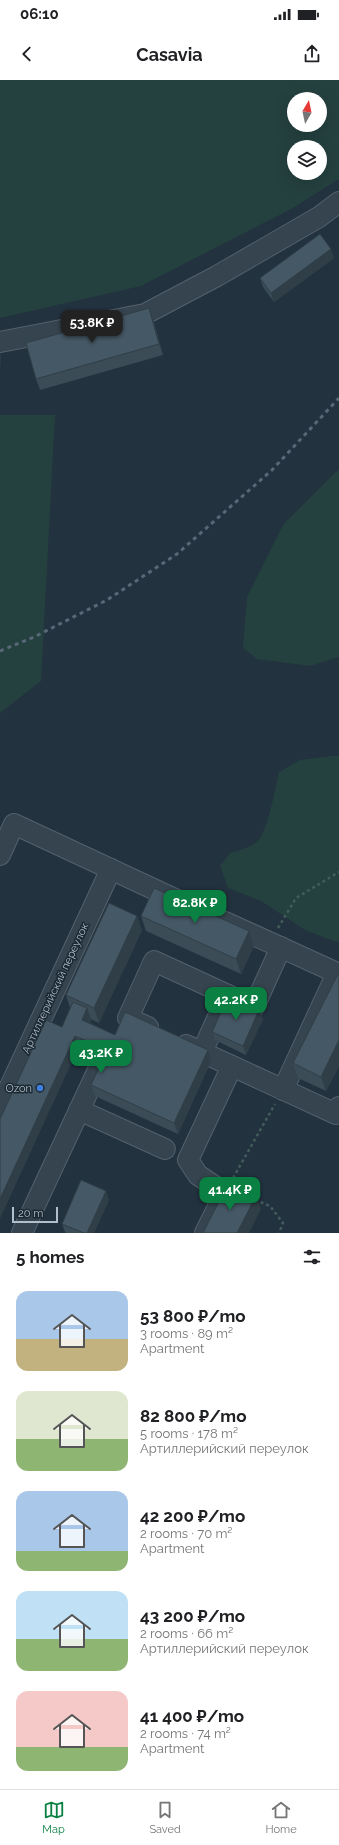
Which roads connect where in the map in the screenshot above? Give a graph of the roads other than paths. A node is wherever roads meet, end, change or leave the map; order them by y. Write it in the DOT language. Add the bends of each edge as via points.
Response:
graph roads {
  1 [pos="339,202"];
  2 [pos="0,342"];
  3 [pos="0,855"];
  4 [pos="111,869"];
  5 [pos="275,945"];
  6 [pos="228,995"];
  7 [pos="202,1052"];
  8 [pos="232,1066"];
  9 [pos="98,1070"];
  10 [pos="283,1090"];
  11 [pos="339,1107"];
  12 [pos="0,1108"];
  13 [pos="79,1110"];
  14 [pos="165,1149"];
  15 [pos="22,1233"];
  16 [pos="205,1233"];
  1 -- 2 [label="street" via="319,217 224,272 145,314"];
  3 -- 4 [label="street" via="14,824"];
  4 -- 5 [label="street"];
  4 -- 12 [label="street, Артиллерийский переулок"];
  5 -- 6 [label="street" via="254,1007"];
  5 -- 10 [label="street" via="337,973"];
  6 -- 7 [label="street"];
  6 -- 7 [label="street" via="154,961 128,1018"];
  7 -- 8 [label="street"];
  8 -- 10 [label="street"];
  8 -- 16 [label="street" via="188,1160 198,1175 225,1193"];
  9 -- 13 [label="street"];
  10 -- 11 [label="street" via="336,1114"];
  13 -- 14 [label="street"];
  13 -- 15 [label="street"];
}
